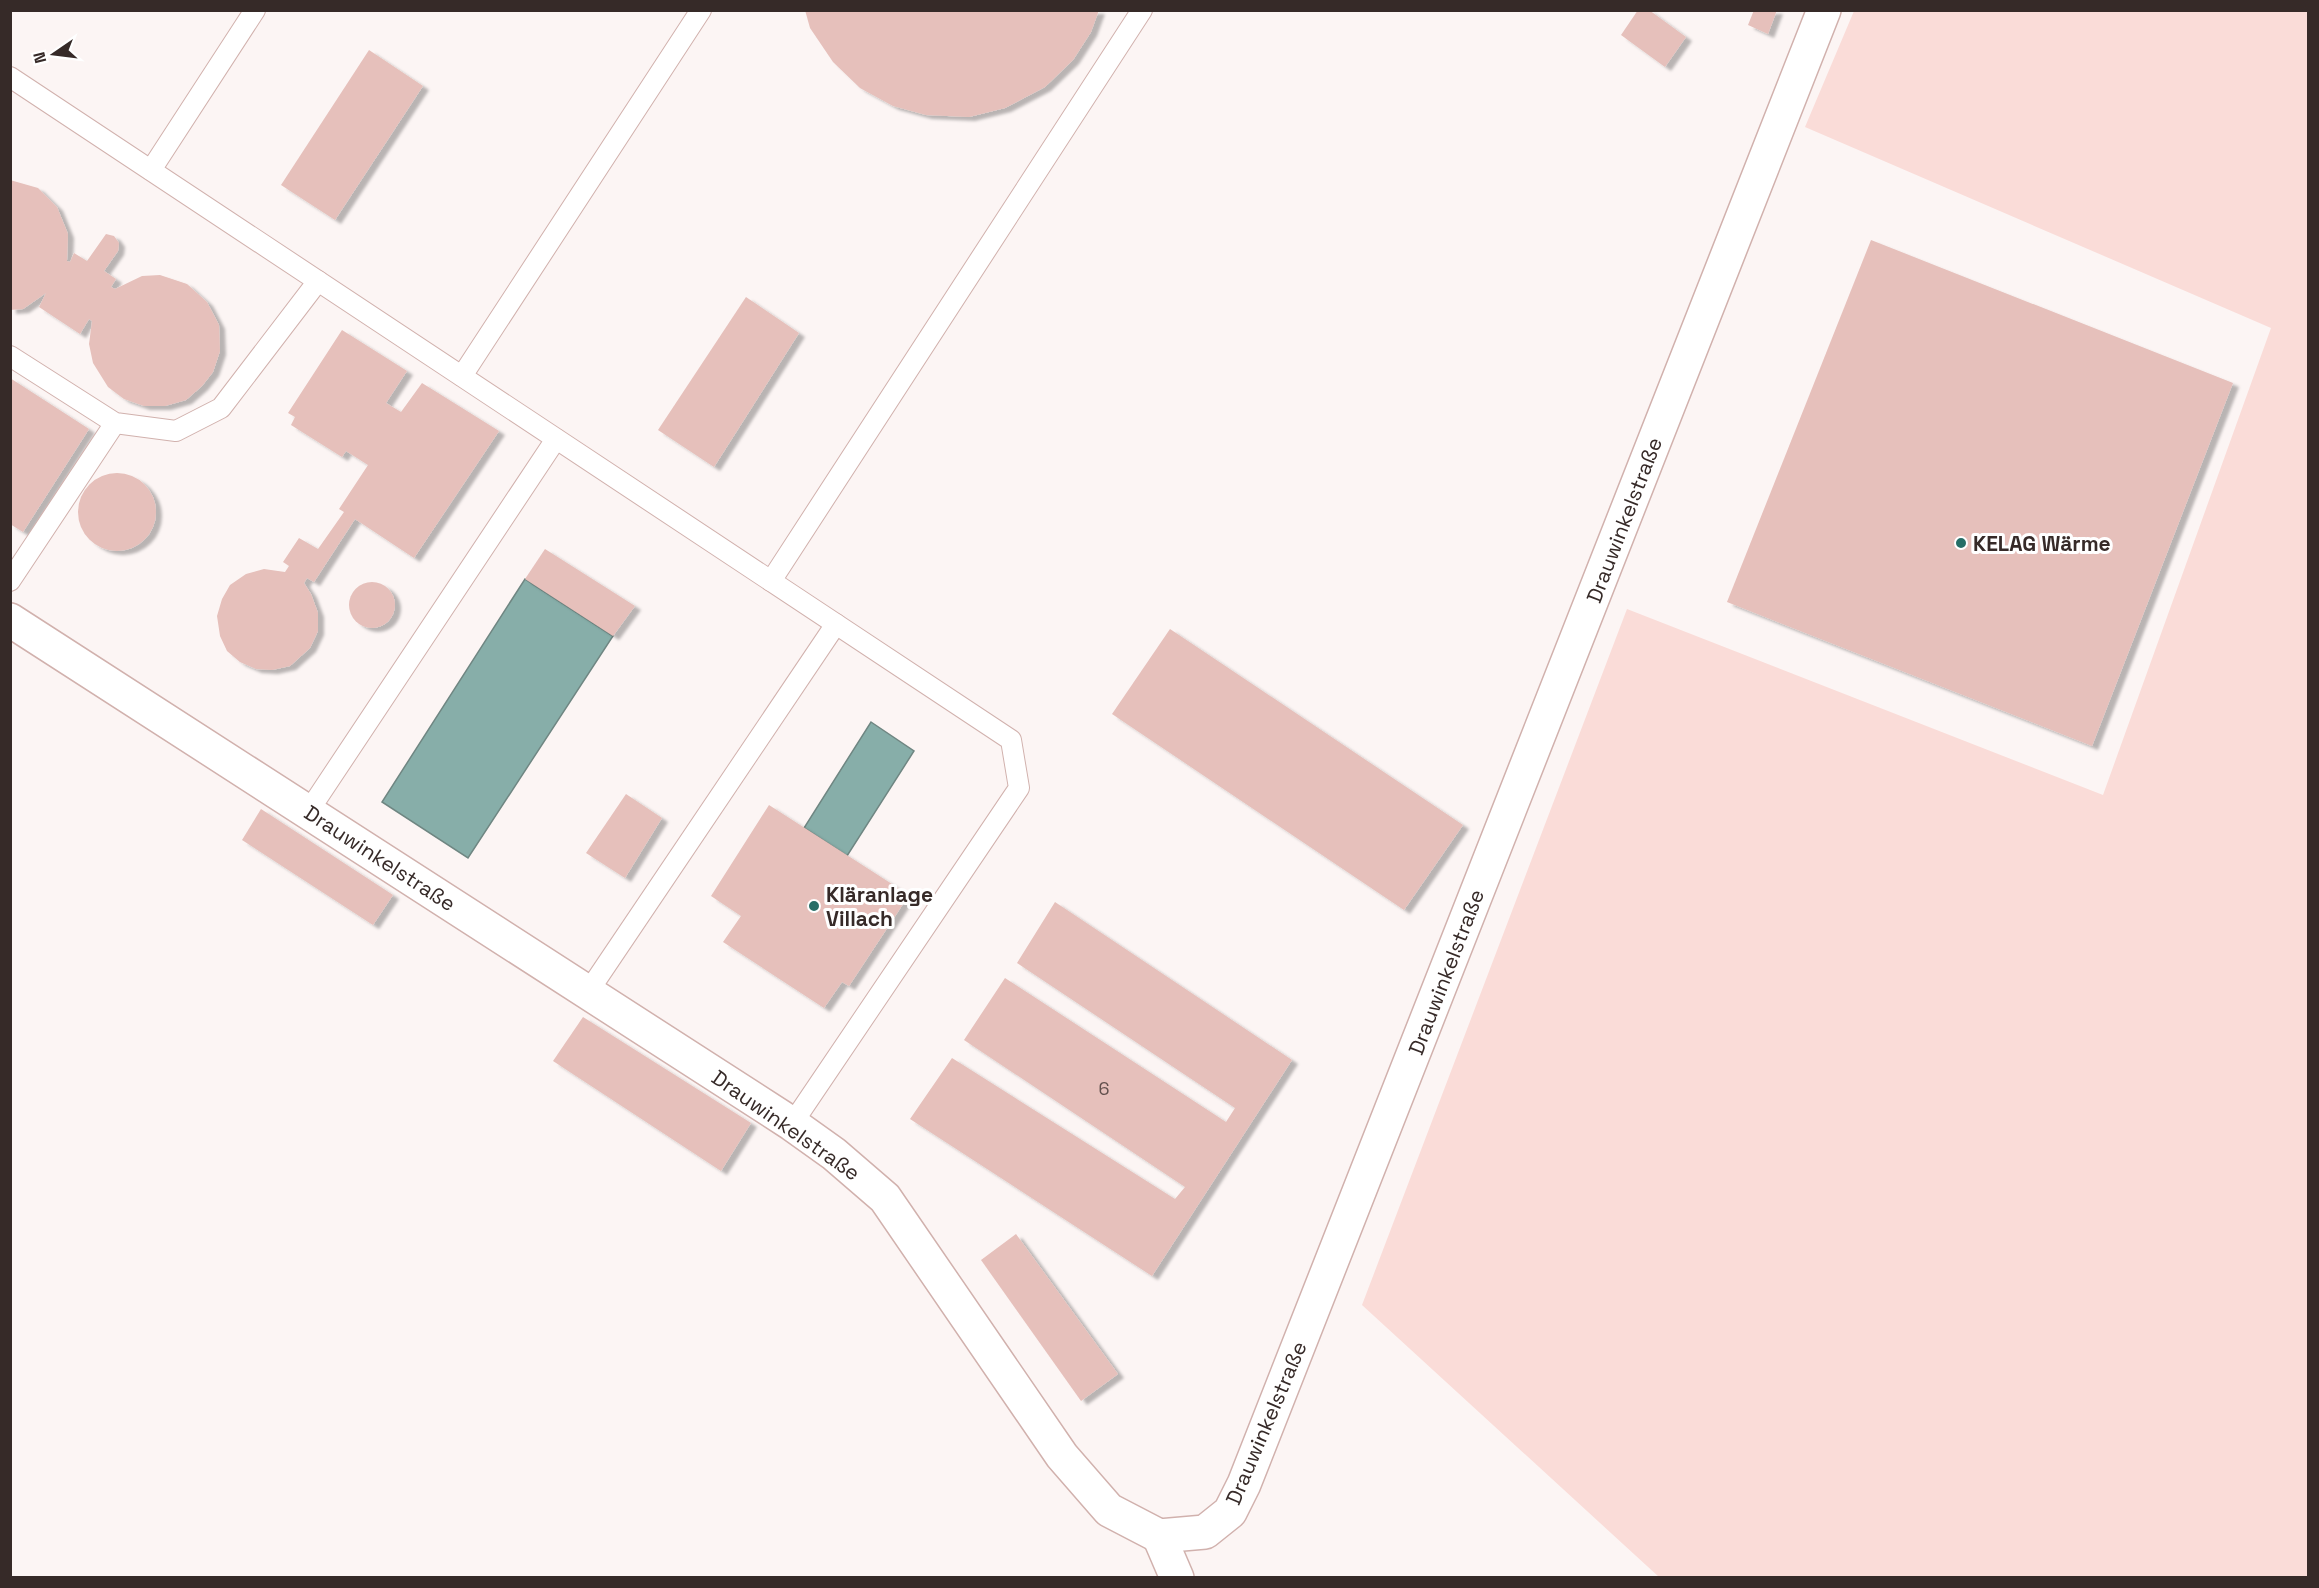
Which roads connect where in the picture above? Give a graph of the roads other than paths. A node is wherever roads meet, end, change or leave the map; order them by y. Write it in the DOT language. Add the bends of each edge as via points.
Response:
graph roads {
  1 [pos="255,10"];
  2 [pos="701,10"];
  3 [pos="1142,10"];
  4 [pos="1824,10"];
  5 [pos="10,77"];
  6 [pos="151,170"];
  7 [pos="318,281"];
  8 [pos="10,356"];
  9 [pos="462,376"];
  10 [pos="115,423"];
  11 [pos="556,439"];
  12 [pos="10,581"];
  13 [pos="771,581"];
  14 [pos="10,620"];
  15 [pos="836,624"];
  16 [pos="308,812"];
  17 [pos="588,992"];
  18 [pos="792,1124"];
  19 [pos="1159,1536"];
  20 [pos="1177,1578"];
  1 -- 6 [label="lane"];
  2 -- 9 [label="lane"];
  3 -- 13 [label="lane"];
  4 -- 19 [label="street, Drauwinkelstraße" via="1244,1484 1230,1512 1205,1532"];
  5 -- 6 [label="lane"];
  6 -- 7 [label="lane"];
  7 -- 9 [label="lane"];
  7 -- 10 [label="lane" via="221,408 176,430"];
  8 -- 10 [label="lane"];
  9 -- 11 [label="lane"];
  10 -- 12 [label="lane"];
  11 -- 13 [label="lane"];
  11 -- 16 [label="lane"];
  13 -- 15 [label="lane"];
  14 -- 16 [label="street, Drauwinkelstraße"];
  15 -- 17 [label="lane"];
  15 -- 18 [label="lane" via="1011,740 1019,788"];
  16 -- 17 [label="street, Drauwinkelstraße"];
  17 -- 18 [label="street, Drauwinkelstraße"];
  18 -- 19 [label="street, Drauwinkelstraße" via="885,1198 1062,1456 1109,1510"];
  19 -- 20 [label="street"];
}
